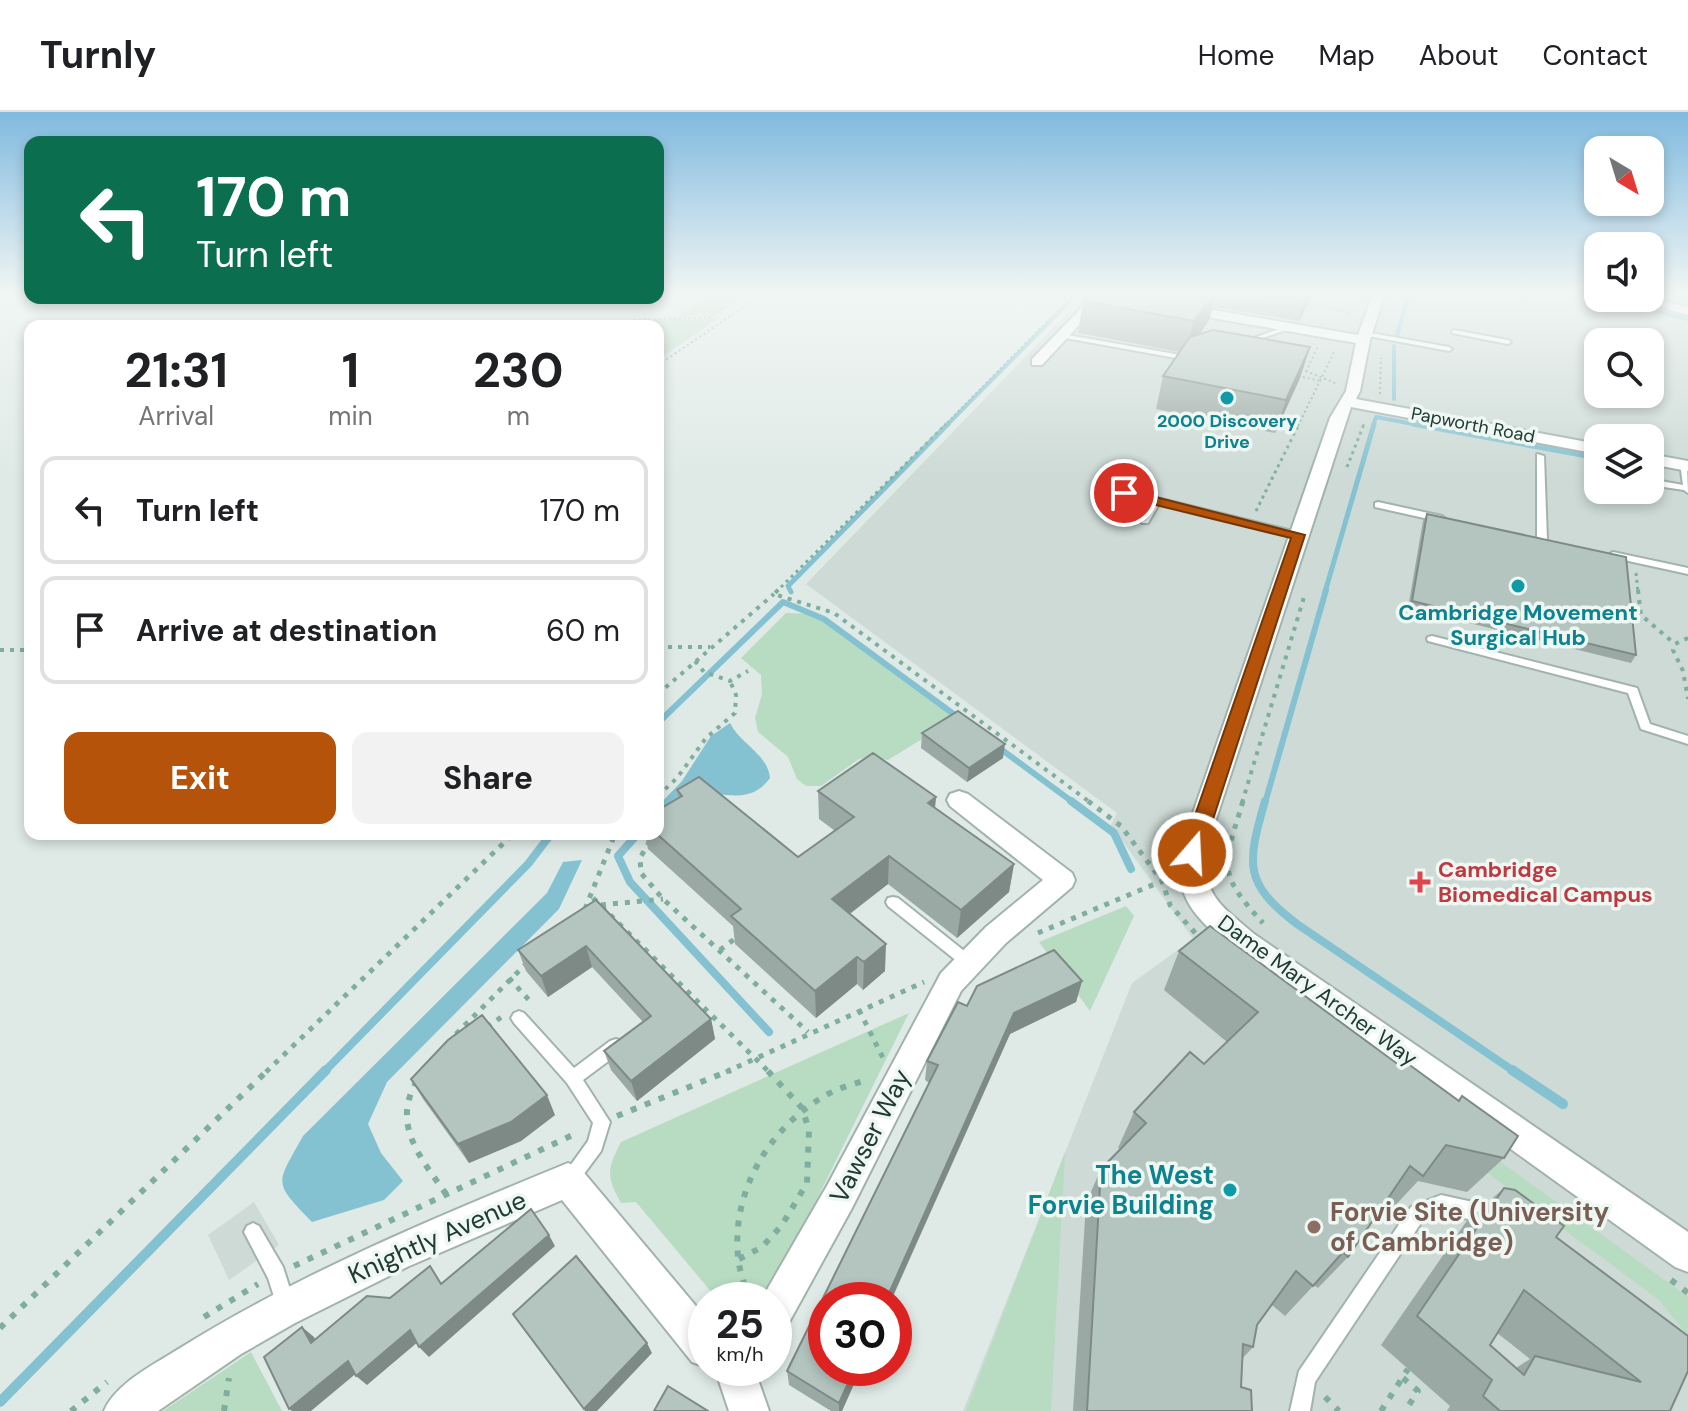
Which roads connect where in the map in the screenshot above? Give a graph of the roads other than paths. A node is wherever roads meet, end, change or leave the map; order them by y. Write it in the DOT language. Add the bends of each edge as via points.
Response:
graph roads {
  1 [pos="1044,355"];
  2 [pos="1160,355"];
  3 [pos="1360,355"];
  4 [pos="1448,355"];
  5 [pos="1200,358"];
  6 [pos="1037,362"];
  7 [pos="1447,362"];
  8 [pos="1347,402"];
  9 [pos="1584,446"];
  10 [pos="1540,456"];
  11 [pos="1664,462"];
  12 [pos="1686,466"];
  13 [pos="1664,485"];
  14 [pos="1688,489"];
  15 [pos="1124,493"];
  16 [pos="1157,501"];
  17 [pos="1378,505"];
  18 [pos="1145,521"];
  19 [pos="1453,521"];
  20 [pos="1298,535"];
  21 [pos="1527,537"];
  22 [pos="1542,540"];
  23 [pos="1557,543"];
  24 [pos="1600,552"];
  25 [pos="1688,571"];
  26 [pos="1432,639"];
  27 [pos="1688,740"];
  28 [pos="959,800"];
  29 [pos="893,902"];
  30 [pos="968,962"];
  31 [pos="519,1018"];
  32 [pos="635,1032"];
  33 [pos="573,1078"];
  34 [pos="568,1180"];
  35 [pos="1512,1220"];
  36 [pos="253,1232"];
  37 [pos="1688,1254"];
  38 [pos="791,1282"];
  39 [pos="286,1306"];
  40 [pos="688,1326"];
  41 [pos="124,1411"];
  42 [pos="1300,1411"];
  1 -- 6 [label="street"];
  2 -- 5 [label="lane"];
  3 -- 8 [label="street, Dame Mary Archer Way"];
  4 -- 7 [label="lane"];
  8 -- 9 [label="street, Papworth Road"];
  8 -- 20 [label="street, Dame Mary Archer Way"];
  10 -- 22 [label="lane"];
  11 -- 12 [label="street"];
  12 -- 14 [label="lane"];
  13 -- 14 [label="lane"];
  15 -- 16 [label="lane"];
  16 -- 18 [label="lane"];
  16 -- 20 [label="lane"];
  17 -- 19 [label="lane"];
  20 -- 37 [label="street, Dame Mary Archer Way" via="1192,853 1189,877 1197,899 1244,942"];
  21 -- 22 [label="lane"];
  22 -- 23 [label="lane"];
  24 -- 25 [label="lane"];
  26 -- 27 [label="lane" via="1633,691 1645,726"];
  28 -- 30 [label="street" via="1062,880"];
  29 -- 30 [label="lane"];
  30 -- 38 [label="street, Vawser Way" via="951,982"];
  31 -- 33 [label="lane"];
  32 -- 33 [label="lane"];
  33 -- 34 [label="lane" via="602,1122 595,1145"];
  34 -- 39 [label="street, Knightly Avenue" via="456,1208"];
  34 -- 40 [label="street"];
  35 -- 42 [label="lane" via="1441,1204 1417,1213 1306,1378"];
  36 -- 39 [label="lane"];
  39 -- 41 [label="street, Knightly Avenue"];
}
